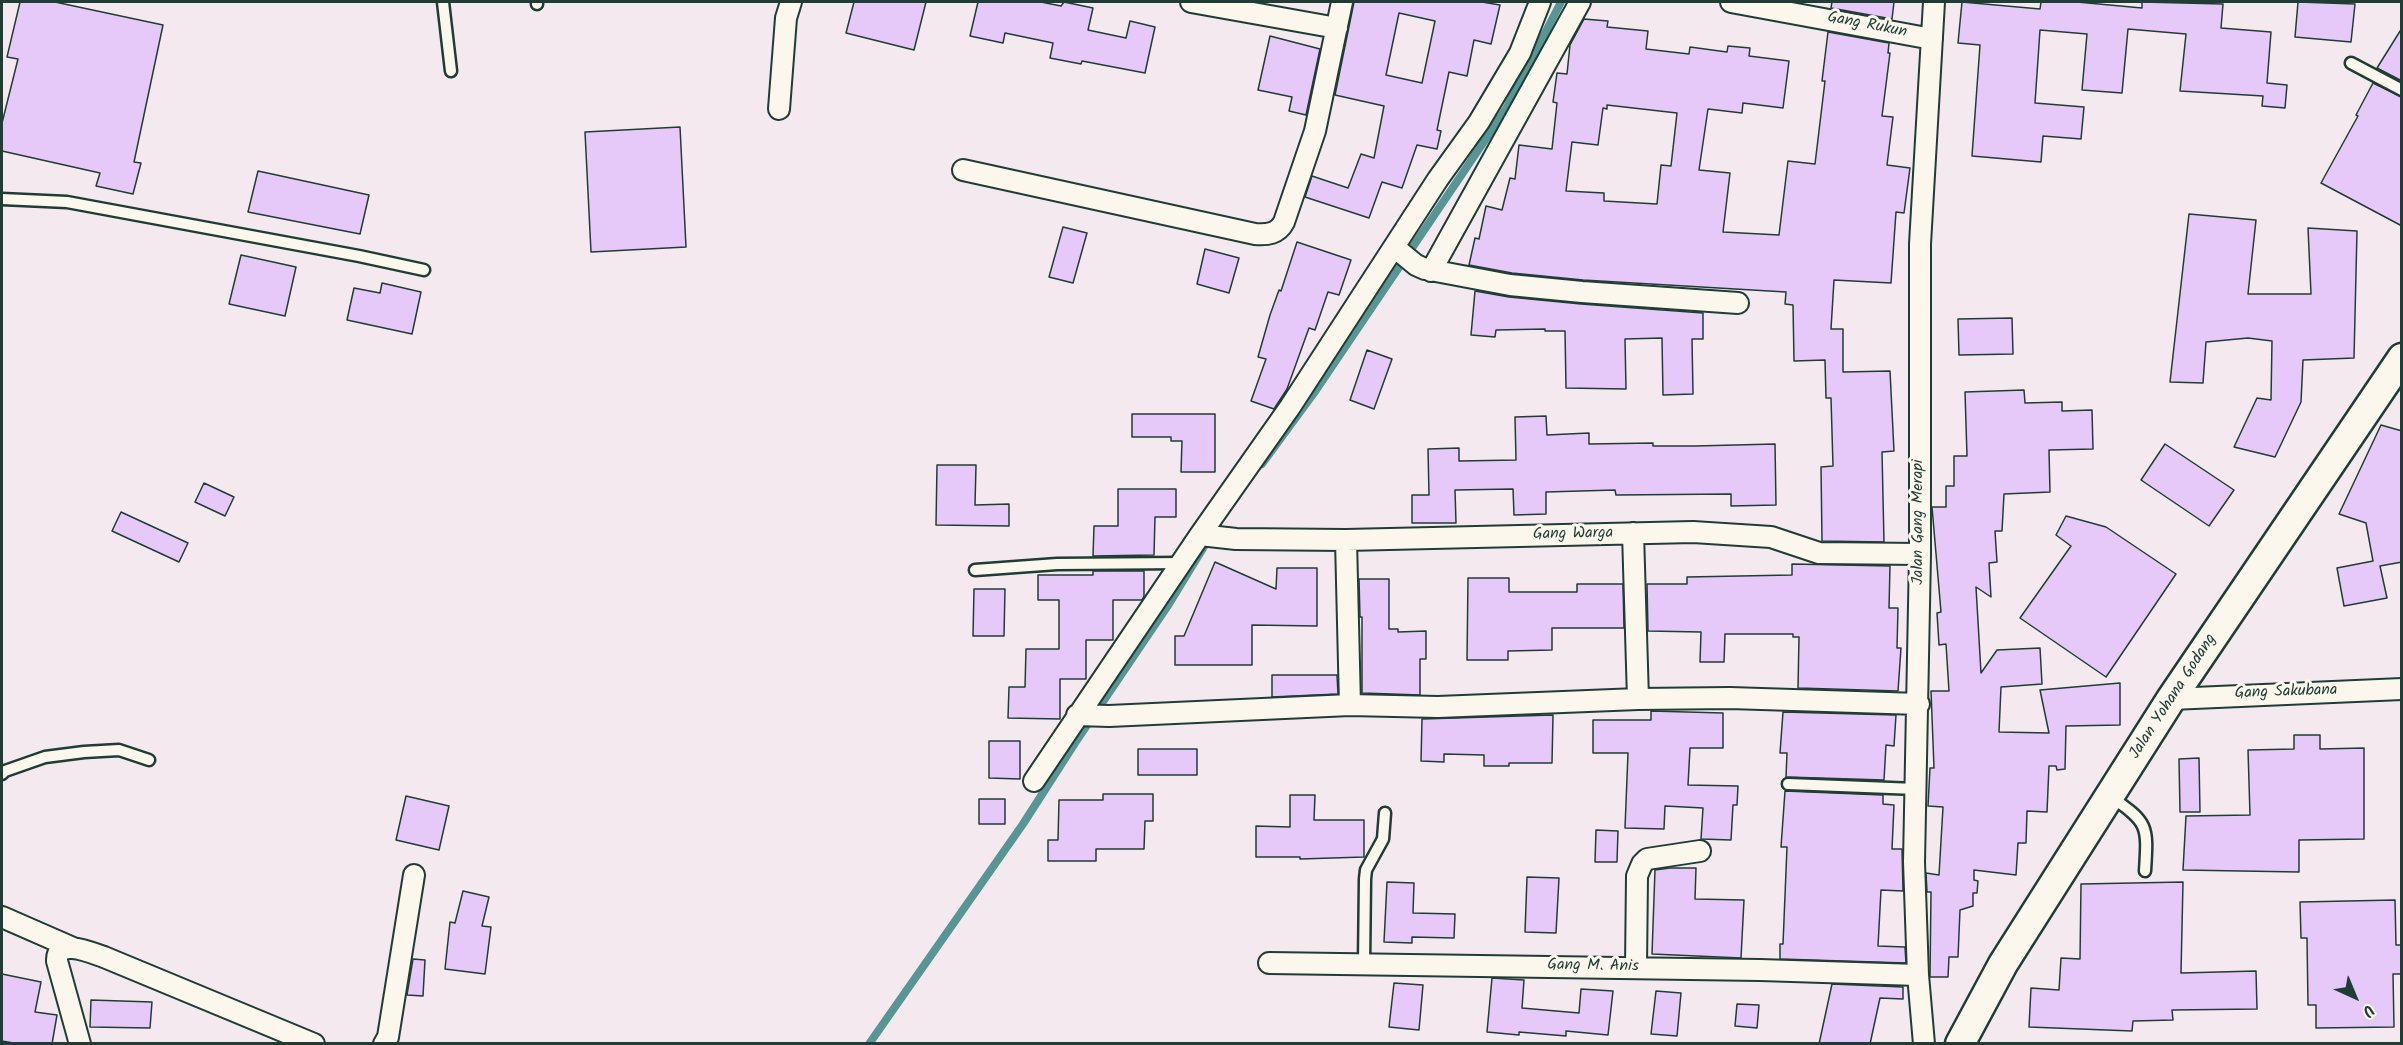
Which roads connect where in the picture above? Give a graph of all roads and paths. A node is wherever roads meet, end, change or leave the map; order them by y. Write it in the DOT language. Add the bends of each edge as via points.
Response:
graph roads {
  1 [pos="443,2"];
  2 [pos="791,2"];
  3 [pos="1191,2"];
  4 [pos="1342,2"];
  5 [pos="1540,2"];
  6 [pos="1580,2"];
  7 [pos="1731,2"];
  8 [pos="1934,2"];
  9 [pos="1337,28"];
  10 [pos="1932,39"];
  11 [pos="2351,63"];
  12 [pos="451,70"];
  13 [pos="2402,90"];
  14 [pos="779,109"];
  15 [pos="963,170"];
  16 [pos="2,199"];
  17 [pos="1410,259"];
  18 [pos="424,270"];
  19 [pos="1738,303"];
  20 [pos="2402,358"];
  21 [pos="1633,533"];
  22 [pos="1210,537"];
  23 [pos="1346,540"];
  24 [pos="1920,554"];
  25 [pos="1181,563"];
  26 [pos="975,570"];
  27 [pos="2402,688"];
  28 [pos="1638,699"];
  29 [pos="2171,699"];
  30 [pos="1919,704"];
  31 [pos="1350,705"];
  32 [pos="1081,716"];
  33 [pos="149,760"];
  34 [pos="2,774"];
  35 [pos="1034,781"];
  36 [pos="1788,784"];
  37 [pos="1916,789"];
  38 [pos="2109,795"];
  39 [pos="1385,813"];
  40 [pos="1700,851"];
  41 [pos="2145,871"];
  42 [pos="414,875"];
  43 [pos="2,917"];
  44 [pos="73,948"];
  45 [pos="1269,963"];
  46 [pos="1364,964"];
  47 [pos="1636,968"];
  48 [pos="1918,975"];
  49 [pos="80,1044"];
  50 [pos="315,1044"];
  51 [pos="384,1044"];
  52 [pos="1924,1044"];
  53 [pos="1960,1044"];
  1 -- 12 [label="lane"];
  2 -- 14 [label="street" via="786,18"];
  3 -- 9 [label="street"];
  4 -- 9 [label="street"];
  5 -- 17 [label="street" via="1520,53 1479,122 1438,179"];
  6 -- 17 [label="street"];
  7 -- 10 [label="street, Gang Rukun"];
  8 -- 10 [label="street, Jalan Gang Merapi"];
  9 -- 15 [label="street" via="1315,131 1284,222 1270,234 1255,234"];
  10 -- 24 [label="street, Jalan Gang Merapi" via="1920,244"];
  11 -- 13 [label="lane"];
  16 -- 18 [label="lane" via="67,202"];
  17 -- 19 [label="street" via="1510,285"];
  17 -- 22 [label="street" via="1290,407"];
  20 -- 29 [label="main road, Jalan Yohana Godang"];
  21 -- 23 [label="street, Gang Warga"];
  21 -- 24 [label="street, Gang Warga" via="1772,537 1819,553"];
  21 -- 28 [label="street"];
  22 -- 23 [label="street, Gang Warga"];
  22 -- 25 [label="street"];
  23 -- 31 [label="street"];
  24 -- 30 [label="street, Jalan Gang Merapi"];
  25 -- 26 [label="lane" via="1058,564"];
  25 -- 32 [label="street"];
  27 -- 29 [label="street, Gang Sakubana"];
  28 -- 30 [label="street"];
  28 -- 31 [label="street" via="1438,707"];
  29 -- 38 [label="main road, Jalan Yohana Godang"];
  30 -- 37 [label="street, Jalan Gang Merapi"];
  31 -- 32 [label="street"];
  32 -- 35 [label="street"];
  33 -- 34 [label="lane" via="119,750 84,752 45,756"];
  36 -- 37 [label="lane"];
  37 -- 48 [label="street, Jalan Gang Merapi"];
  38 -- 41 [label="lane" via="2143,821 2147,836"];
  38 -- 53 [label="main road, Jalan Yohana Godang" via="2003,964"];
  39 -- 46 [label="lane" via="1383,839 1366,870"];
  40 -- 47 [label="street" via="1647,859 1642,864 1637,876"];
  42 -- 51 [label="street"];
  43 -- 44 [label="street"];
  44 -- 49 [label="street" via="61,950 57,961"];
  44 -- 50 [label="street" via="104,957"];
  45 -- 46 [label="street, Gang M. Anis"];
  46 -- 47 [label="street, Gang M. Anis"];
  47 -- 48 [label="street, Gang M. Anis"];
  48 -- 52 [label="street, Jalan Gang Merapi"];
}
